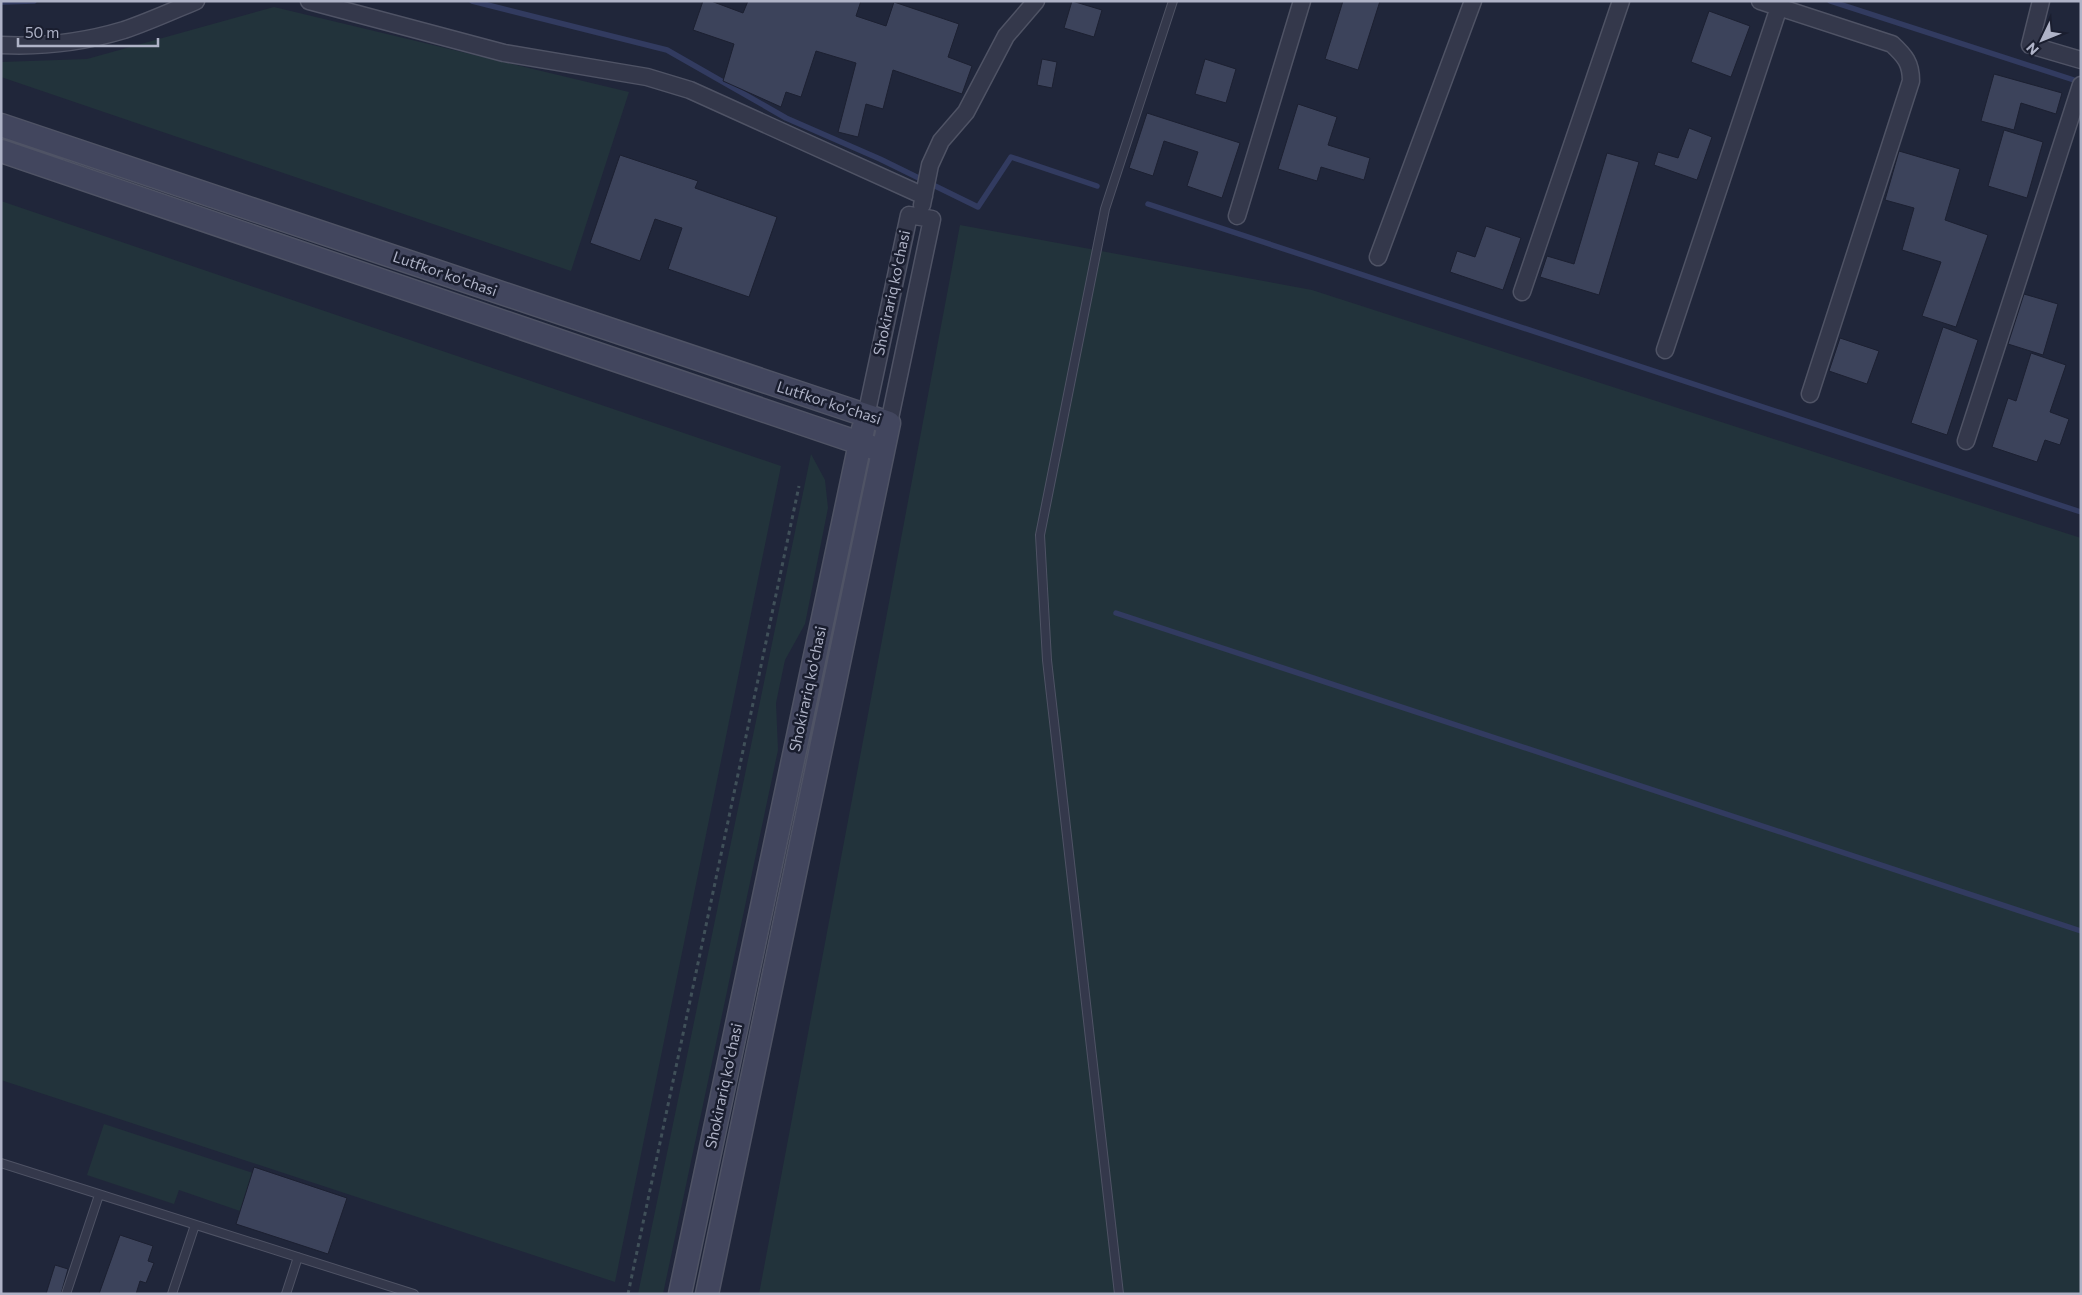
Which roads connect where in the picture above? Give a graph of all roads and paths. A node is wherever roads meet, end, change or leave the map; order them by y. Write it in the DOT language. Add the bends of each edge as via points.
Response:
graph roads {
  1 [pos="196,1"];
  2 [pos="309,1"];
  3 [pos="1036,1"];
  4 [pos="1173,1"];
  5 [pos="1302,1"];
  6 [pos="1472,1"];
  7 [pos="1621,1"];
  8 [pos="1760,1"];
  9 [pos="2041,1"];
  10 [pos="1779,8"];
  11 [pos="1,45"];
  12 [pos="2081,60"];
  13 [pos="2081,86"];
  14 [pos="1,125"];
  15 [pos="1,151"];
  16 [pos="924,196"];
  17 [pos="919,216"];
  18 [pos="1237,216"];
  19 [pos="1378,257"];
  20 [pos="1522,292"];
  21 [pos="1665,350"];
  22 [pos="1810,394"];
  23 [pos="866,416"];
  24 [pos="889,423"];
  25 [pos="1966,441"];
  26 [pos="860,443"];
  27 [pos="883,451"];
  28 [pos="799,486"];
  29 [pos="2,1166"];
  30 [pos="99,1195"];
  31 [pos="195,1225"];
  32 [pos="298,1257"];
  33 [pos="387,1290"];
  34 [pos="66,1294"];
  35 [pos="172,1294"];
  36 [pos="286,1294"];
  37 [pos="414,1294"];
  38 [pos="628,1294"];
  39 [pos="680,1294"];
  40 [pos="707,1294"];
  41 [pos="1119,1294"];
  1 -- 11 [label="street" via="124,30 79,41"];
  2 -- 16 [label="street" via="504,53 647,77 690,90"];
  3 -- 16 [label="street" via="1006,36 966,112 942,141 930,165"];
  4 -- 41 [label="lane" via="1105,209 1040,535 1047,660"];
  5 -- 18 [label="street"];
  6 -- 19 [label="street"];
  7 -- 20 [label="street"];
  8 -- 10 [label="street"];
  9 -- 12 [label="street" via="2030,45"];
  10 -- 21 [label="street"];
  10 -- 22 [label="street" via="1892,44 1911,69 1911,82"];
  13 -- 25 [label="street"];
  14 -- 23 [label="main road, Lutfkor ko'chasi"];
  15 -- 26 [label="main road, Lutfkor ko'chasi"];
  16 -- 17 [label="street"];
  17 -- 23 [label="street, Shokirariq ko'chasi" via="909,215"];
  17 -- 24 [label="street, Shokirariq ko'chasi" via="932,219"];
  23 -- 24 [label="main road, Lutfkor ko'chasi"];
  23 -- 26 [label="main road, Shokirariq ko'chasi"];
  24 -- 27 [label="main road, Shokirariq ko'chasi"];
  26 -- 27 [label="main road, Lutfkor ko'chasi"];
  26 -- 39 [label="main road, Shokirariq ko'chasi"];
  27 -- 40 [label="main road, Shokirariq ko'chasi"];
  28 -- 38 [label="path"];
  29 -- 30 [label="lane"];
  30 -- 31 [label="lane"];
  30 -- 34 [label="lane"];
  31 -- 32 [label="lane"];
  31 -- 35 [label="lane"];
  32 -- 33 [label="lane"];
  32 -- 36 [label="lane"];
  33 -- 37 [label="lane"];
}
